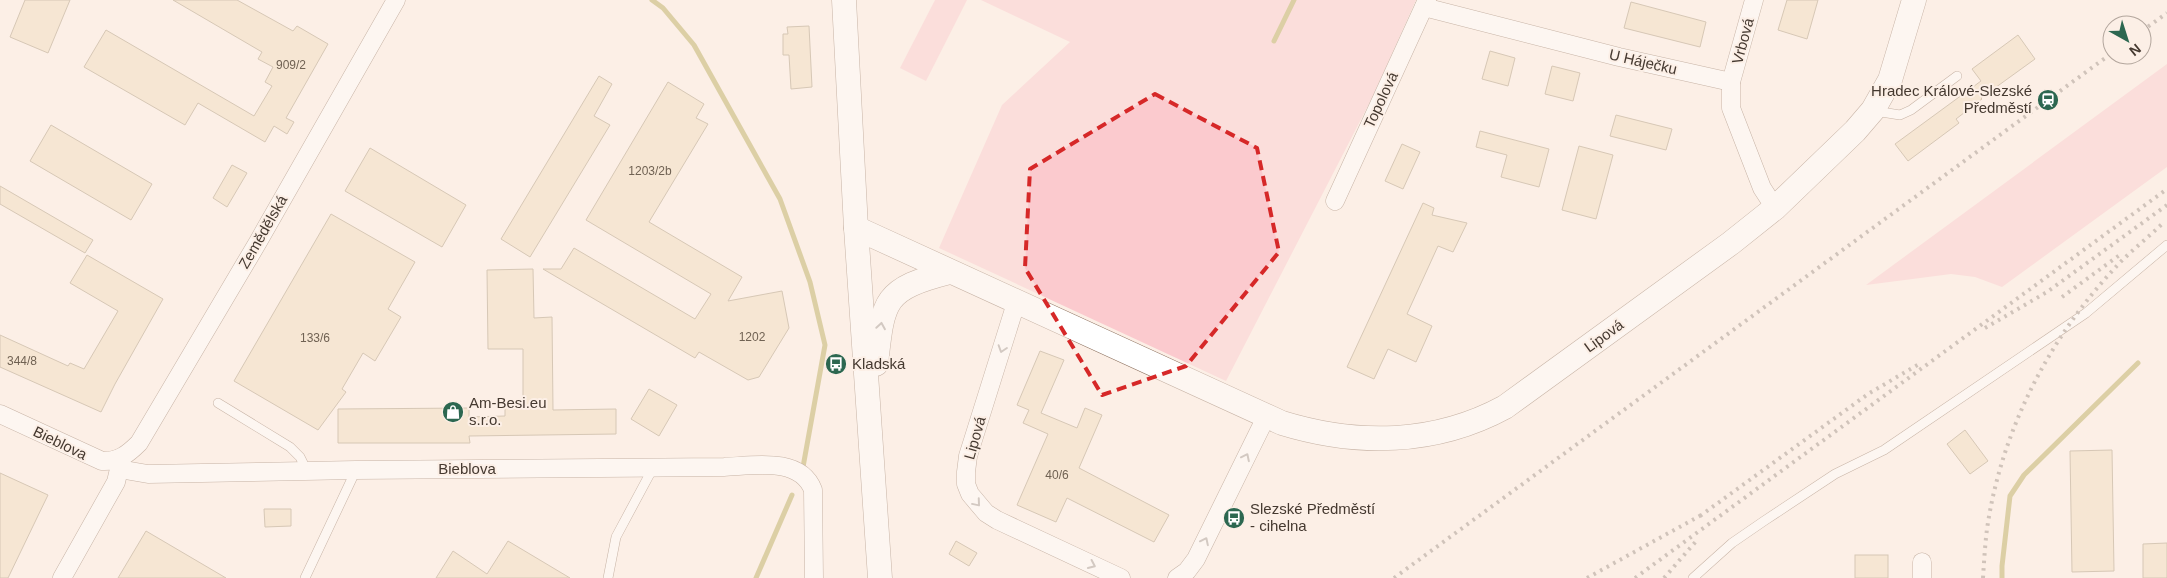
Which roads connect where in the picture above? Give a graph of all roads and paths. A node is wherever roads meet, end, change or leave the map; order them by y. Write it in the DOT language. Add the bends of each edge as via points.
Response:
graph roads {
  1 [pos="396,0"];
  2 [pos="844,0"];
  3 [pos="1754,0"];
  4 [pos="1914,0"];
  5 [pos="1426,4"];
  6 [pos="1957,76"];
  7 [pos="1731,82"];
  8 [pos="1878,103"];
  9 [pos="1335,200"];
  10 [pos="1774,208"];
  11 [pos="856,228"];
  12 [pos="2167,245"];
  13 [pos="950,272"];
  14 [pos="1016,303"];
  15 [pos="218,403"];
  16 [pos="0,414"];
  17 [pos="1266,417"];
  18 [pos="869,426"];
  19 [pos="120,462"];
  20 [pos="652,468"];
  21 [pos="307,470"];
  22 [pos="356,470"];
  23 [pos="62,578"];
  24 [pos="305,578"];
  25 [pos="608,578"];
  26 [pos="814,578"];
  27 [pos="880,578"];
  28 [pos="1121,578"];
  29 [pos="1177,578"];
  30 [pos="1693,578"];
  1 -- 19 [label="street, Zemědělská" via="139,443"];
  2 -- 11 [label="street"];
  3 -- 7 [label="street, Vrbová"];
  4 -- 8 [label="street, Lipová" via="1896,64"];
  5 -- 7 [label="street, U Háječku" via="1618,56"];
  5 -- 9 [label="street, Topolová"];
  6 -- 8 [label="lane" via="1900,115"];
  7 -- 10 [label="street" via="1731,108 1762,188"];
  8 -- 10 [label="street, Lipová" via="1855,131"];
  10 -- 17 [label="street, Lipová" via="1545,380 1505,407 1474,422 1423,436 1381,440 1322,434"];
  11 -- 13 [label="street, Lipová"];
  11 -- 18 [label="street"];
  12 -- 30 [label="lane" via="2078,318 1884,450 1835,474 1764,521 1732,543"];
  13 -- 14 [label="street, Lipová"];
  18 -- 13 [label="street, one-way" via="884,311 908,285"];
  14 -- 17 [label="street, Lipová"];
  14 -- 28 [label="street, Lipová, one-way" via="968,456 966,478 970,494 986,513 997,520"];
  15 -- 21 [label="lane" via="290,447"];
  16 -- 19 [label="street, Bieblova" via="102,462"];
  29 -- 17 [label="street, one-way" via="1196,559"];
  18 -- 27 [label="street"];
  19 -- 21 [label="street, Bieblova" via="148,474"];
  19 -- 23 [label="street, Zemědělská" via="113,487"];
  20 -- 22 [label="street, Bieblova"];
  20 -- 25 [label="lane" via="616,536"];
  20 -- 26 [label="street, Bieblova" via="766,464 794,471 810,483 814,497"];
  21 -- 22 [label="street, Bieblova"];
  22 -- 24 [label="lane"];
}
